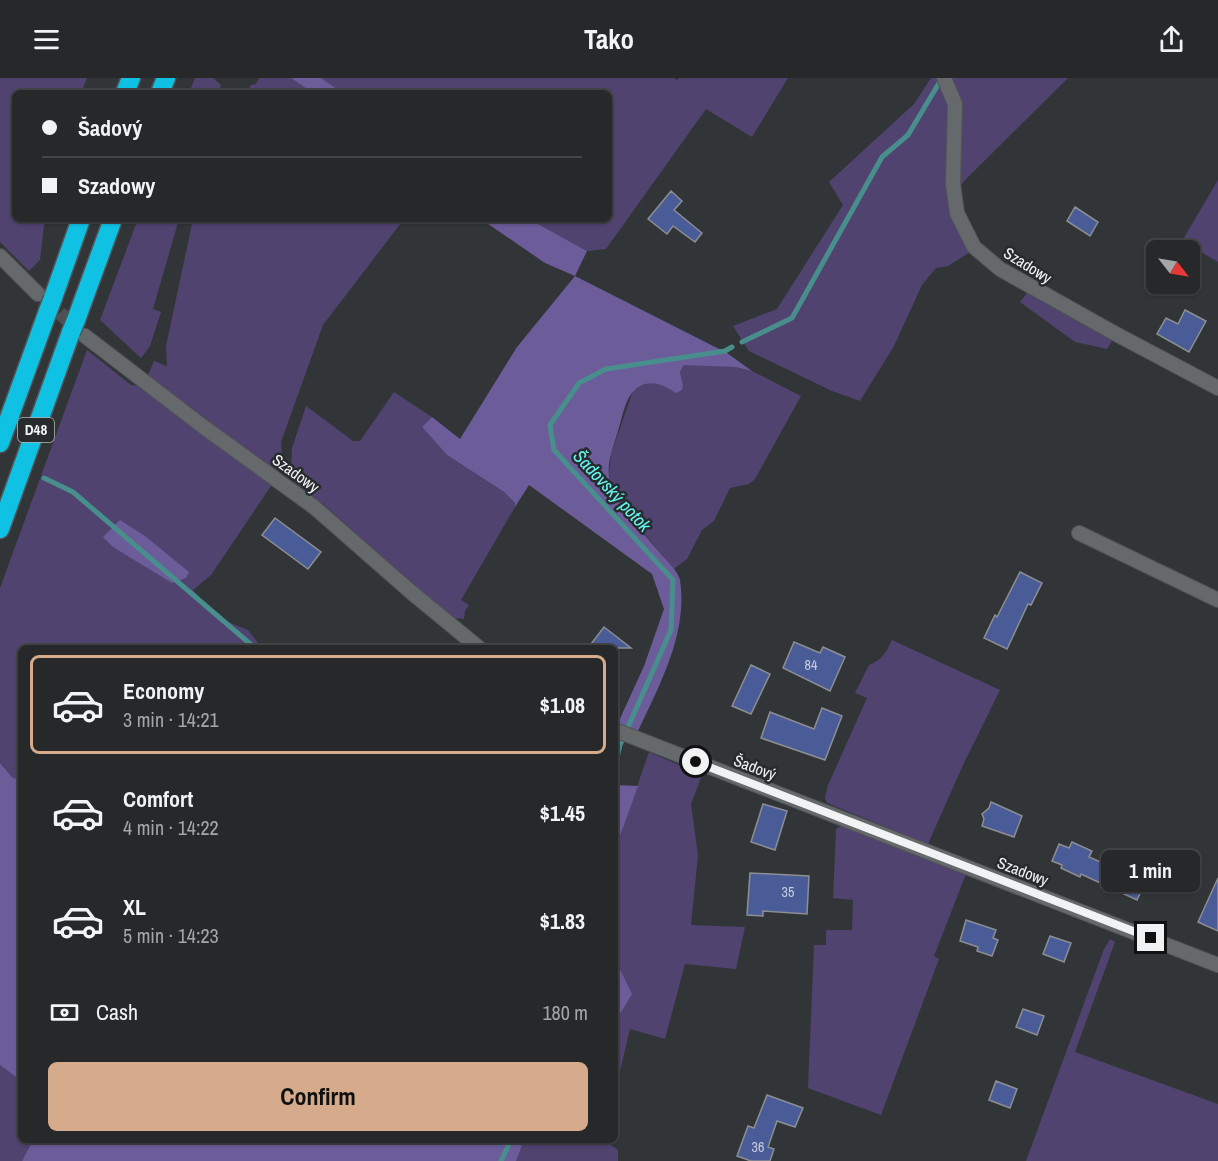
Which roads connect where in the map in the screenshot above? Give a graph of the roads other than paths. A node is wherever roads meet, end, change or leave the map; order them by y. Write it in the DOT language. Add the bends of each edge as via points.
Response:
graph roads {
  1 [pos="945,80"];
  2 [pos="80,222"];
  3 [pos="112,222"];
  4 [pos="0,256"];
  5 [pos="46,301"];
  6 [pos="77,329"];
  7 [pos="1218,388"];
  8 [pos="0,443"];
  9 [pos="0,529"];
  10 [pos="1079,533"];
  11 [pos="1218,600"];
  12 [pos="475,645"];
  13 [pos="618,731"];
  14 [pos="817,808"];
  15 [pos="1218,965"];
  1 -- 7 [label="street, Szadowy" via="955,104 953,184 957,213 974,247 1000,269"];
  2 -- 5 [label="highway, D48"];
  3 -- 6 [label="highway, D48"];
  4 -- 5 [label="street"];
  5 -- 8 [label="highway, D48"];
  6 -- 9 [label="highway, D48"];
  6 -- 12 [label="street, Szadowy" via="314,507"];
  10 -- 11 [label="street"];
  13 -- 14 [label="street, Šadový"];
  14 -- 15 [label="street, Szadowy"];
}
